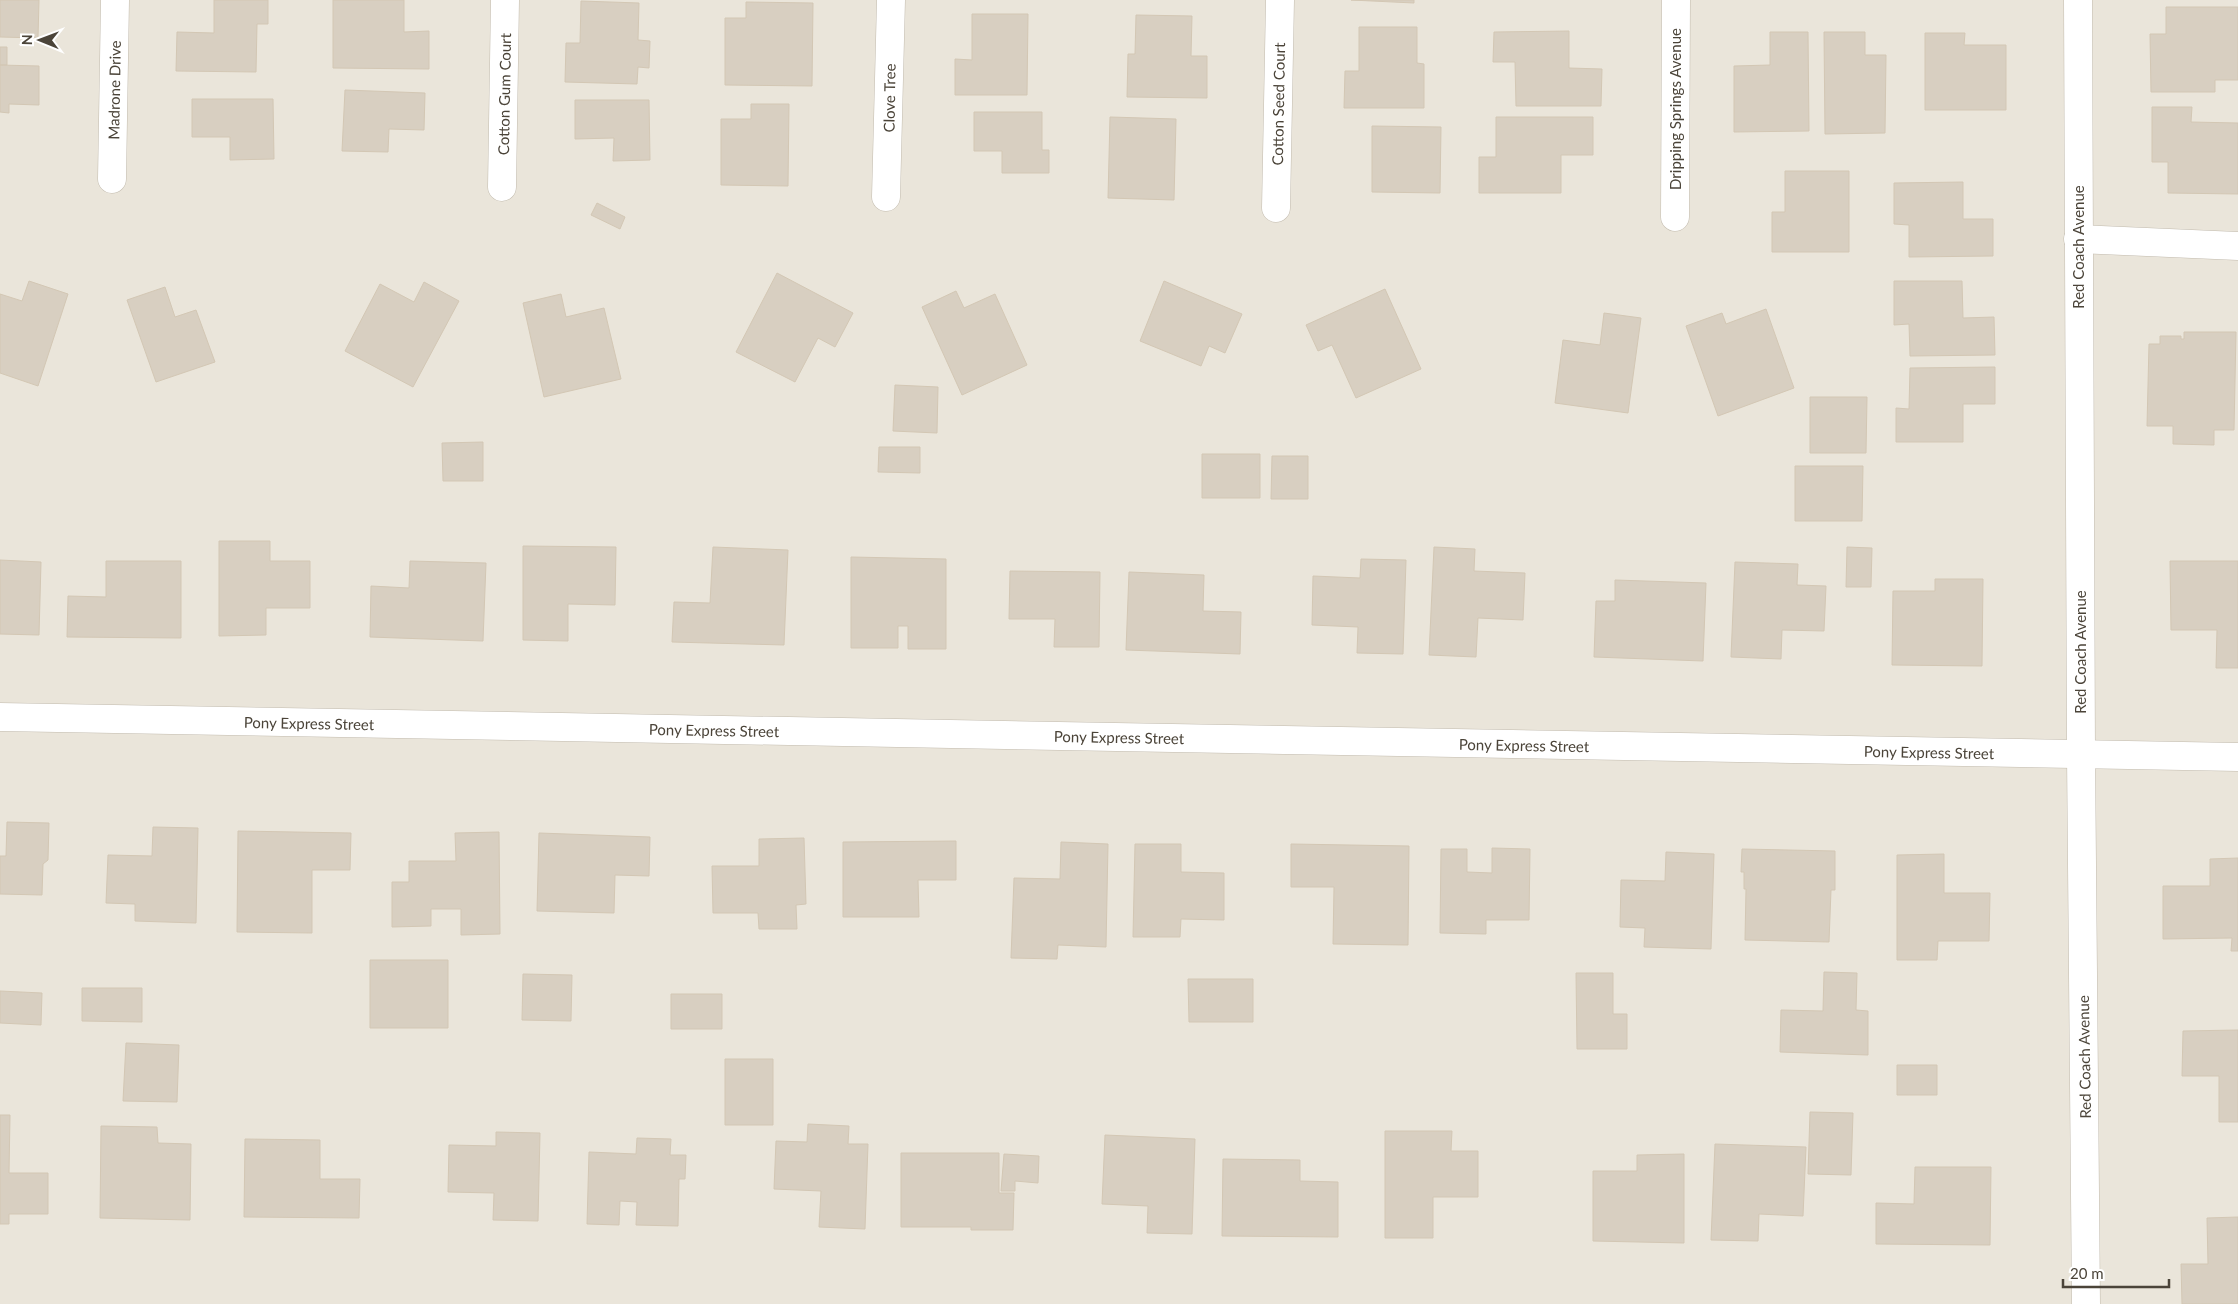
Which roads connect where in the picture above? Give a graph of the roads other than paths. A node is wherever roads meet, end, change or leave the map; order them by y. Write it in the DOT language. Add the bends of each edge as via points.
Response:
graph roads {
  1 [pos="115,0"];
  2 [pos="505,0"];
  3 [pos="891,0"];
  4 [pos="1280,0"];
  5 [pos="1676,0"];
  6 [pos="2078,0"];
  7 [pos="112,180"];
  8 [pos="502,187"];
  9 [pos="886,197"];
  10 [pos="1276,208"];
  11 [pos="1675,217"];
  12 [pos="2078,239"];
  13 [pos="2238,246"];
  14 [pos="0,717"];
  15 [pos="2081,755"];
  16 [pos="2238,757"];
  17 [pos="2086,1304"];
  1 -- 7 [label="street, Madrone Drive"];
  2 -- 8 [label="street, Cotton Gum Court"];
  3 -- 9 [label="street, Clove Tree"];
  4 -- 10 [label="street, Cotton Seed Court"];
  5 -- 11 [label="street, Dripping Springs Avenue"];
  6 -- 12 [label="street, Red Coach Avenue"];
  12 -- 13 [label="street"];
  12 -- 15 [label="street, Red Coach Avenue"];
  14 -- 15 [label="street, Pony Express Street"];
  15 -- 16 [label="street, Pony Express Street"];
  15 -- 17 [label="street, Red Coach Avenue"];
}
